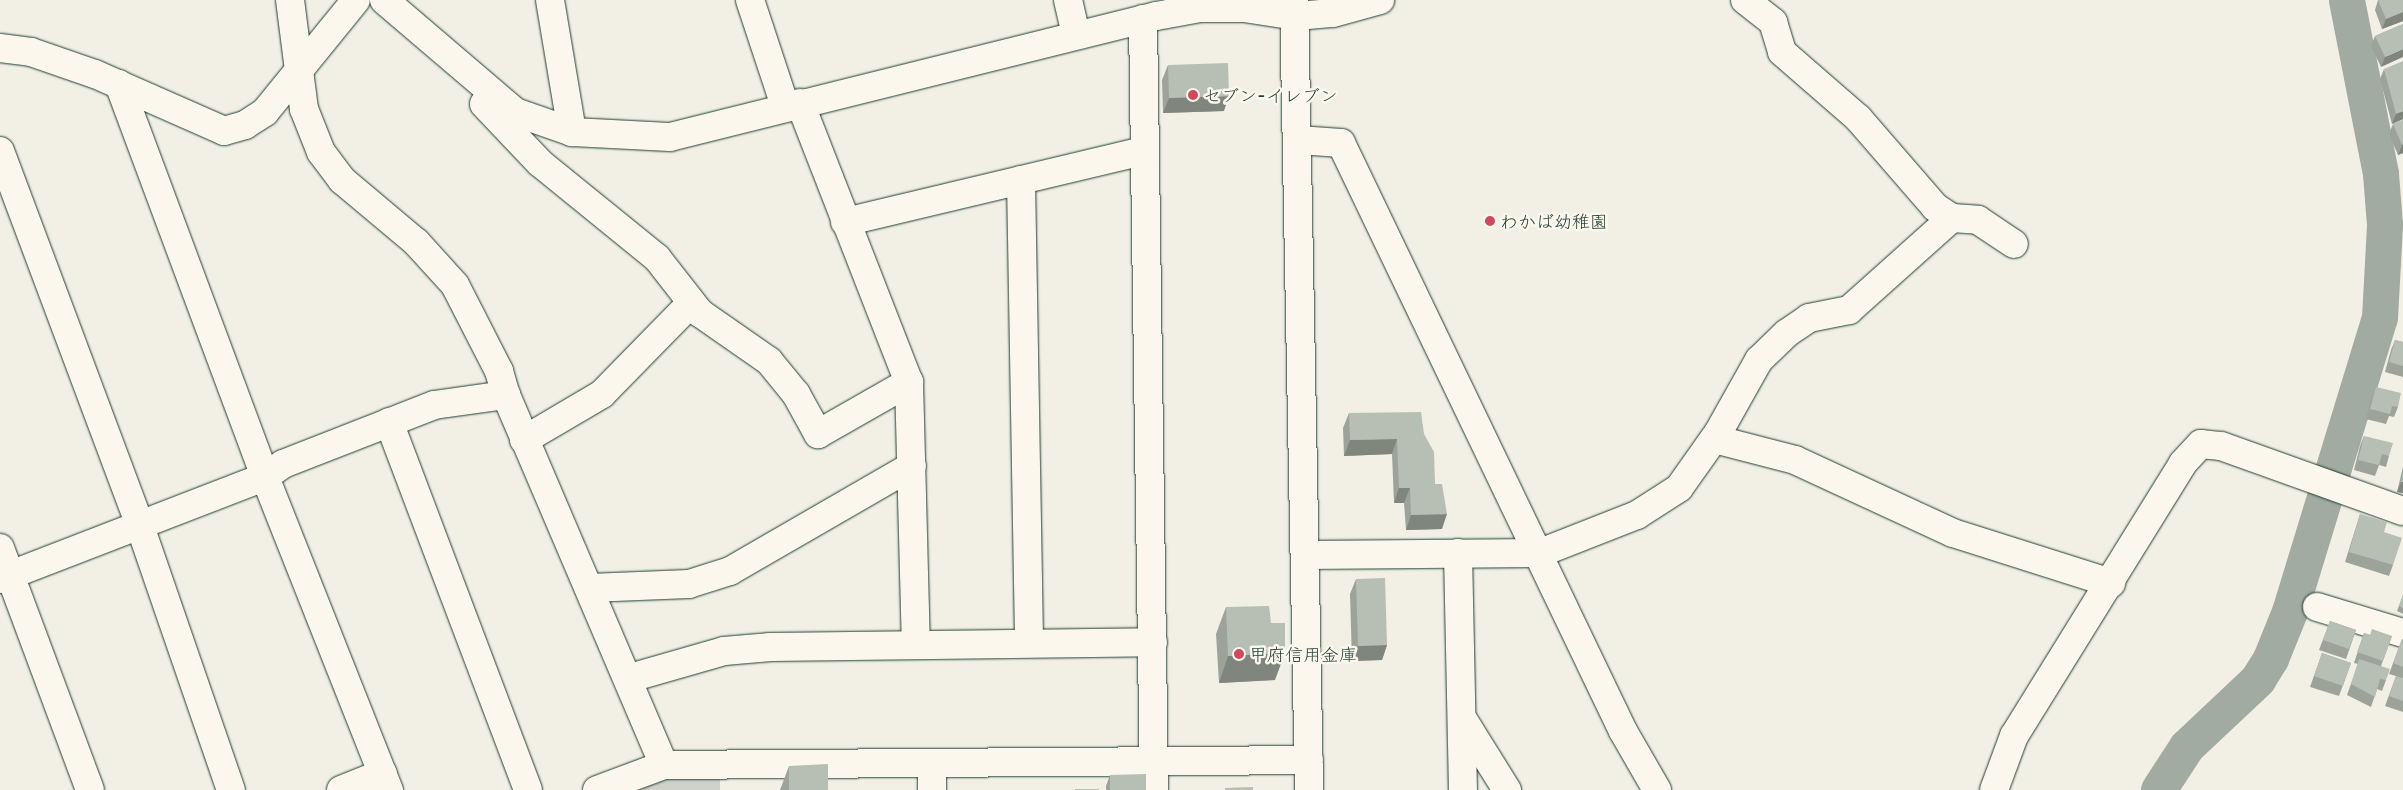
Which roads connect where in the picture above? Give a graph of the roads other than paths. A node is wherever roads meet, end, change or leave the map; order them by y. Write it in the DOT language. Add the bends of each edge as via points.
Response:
graph roads {
  1 [pos="290,0"];
  2 [pos="356,0"];
  3 [pos="384,0"];
  4 [pos="550,0"];
  5 [pos="750,0"];
  6 [pos="1068,0"];
  7 [pos="1380,0"];
  8 [pos="1745,0"];
  9 [pos="1296,8"];
  10 [pos="1143,19"];
  11 [pos="1076,35"];
  12 [pos="0,48"];
  13 [pos="298,71"];
  14 [pos="464,71"];
  15 [pos="119,84"];
  16 [pos="793,104"];
  17 [pos="572,132"];
  18 [pos="1298,140"];
  19 [pos="0,151"];
  20 [pos="1144,151"];
  21 [pos="1021,180"];
  22 [pos="1952,218"];
  23 [pos="845,222"];
  24 [pos="2014,244"];
  25 [pos="691,302"];
  26 [pos="910,382"];
  27 [pos="506,395"];
  28 [pos="389,422"];
  29 [pos="1714,439"];
  30 [pos="524,440"];
  31 [pos="912,466"];
  32 [pos="265,477"];
  33 [pos="2403,511"];
  34 [pos="140,526"];
  35 [pos="0,548"];
  36 [pos="1540,553"];
  37 [pos="1458,554"];
  38 [pos="1306,555"];
  39 [pos="5,578"];
  40 [pos="2111,583"];
  41 [pos="589,588"];
  42 [pos="2317,607"];
  43 [pos="2403,633"];
  44 [pos="1153,642"];
  45 [pos="1028,643"];
  46 [pos="916,645"];
  47 [pos="630,678"];
  48 [pos="1461,717"];
  49 [pos="1309,760"];
  50 [pos="1153,763"];
  51 [pos="664,765"];
  52 [pos="932,777"];
  53 [pos="386,782"];
  54 [pos="1652,788"];
  55 [pos="90,790"];
  56 [pos="231,790"];
  57 [pos="341,790"];
  58 [pos="528,790"];
  59 [pos="597,790"];
  60 [pos="1154,790"];
  61 [pos="1309,790"];
  62 [pos="1463,790"];
  63 [pos="1507,790"];
  64 [pos="1994,790"];
  1 -- 13 [label="street"];
  2 -- 13 [label="street"];
  3 -- 14 [label="street"];
  4 -- 17 [label="street"];
  5 -- 16 [label="street"];
  6 -- 11 [label="street"];
  7 -- 9 [label="street" via="1332,13"];
  8 -- 22 [label="street" via="1773,22 1782,52 1858,118 1935,207"];
  9 -- 10 [label="street" via="1200,8"];
  9 -- 18 [label="street"];
  10 -- 11 [label="street"];
  10 -- 20 [label="street"];
  11 -- 16 [label="street"];
  12 -- 15 [label="street" via="31,52"];
  13 -- 15 [label="street" via="265,112 244,125 224,131"];
  13 -- 27 [label="street" via="304,109 321,152 342,180 416,242 456,285 499,372"];
  14 -- 17 [label="street" via="515,112"];
  14 -- 25 [label="street" via="486,106 540,163 657,258"];
  15 -- 32 [label="street"];
  16 -- 17 [label="street" via="670,137"];
  16 -- 23 [label="street"];
  18 -- 36 [label="street" via="1341,142"];
  18 -- 38 [label="street"];
  19 -- 34 [label="street"];
  20 -- 21 [label="street"];
  20 -- 44 [label="street"];
  21 -- 23 [label="street"];
  21 -- 45 [label="street"];
  22 -- 24 [label="street" via="1978,220"];
  22 -- 29 [label="street" via="1849,310 1809,318 1787,333 1759,360"];
  23 -- 26 [label="street"];
  25 -- 26 [label="street" via="769,361 796,394 818,434"];
  25 -- 30 [label="street" via="602,394"];
  26 -- 31 [label="street"];
  27 -- 28 [label="street" via="434,405"];
  27 -- 30 [label="street"];
  28 -- 32 [label="street" via="283,464"];
  28 -- 58 [label="street"];
  29 -- 36 [label="street" via="1679,488 1637,515"];
  29 -- 40 [label="street" via="1795,460 1954,533"];
  30 -- 41 [label="street"];
  31 -- 41 [label="street" via="730,571 690,584"];
  31 -- 46 [label="street"];
  32 -- 34 [label="street"];
  32 -- 53 [label="street"];
  33 -- 40 [label="street" via="2221,446 2201,444 2183,464"];
  34 -- 39 [label="street"];
  34 -- 56 [label="street"];
  35 -- 39 [label="street"];
  36 -- 37 [label="street"];
  36 -- 54 [label="street"];
  37 -- 38 [label="street"];
  37 -- 48 [label="street"];
  38 -- 49 [label="street"];
  39 -- 55 [label="street"];
  40 -- 64 [label="street" via="2014,736"];
  41 -- 47 [label="street"];
  42 -- 43 [label="street"];
  44 -- 45 [label="street"];
  44 -- 50 [label="street"];
  45 -- 46 [label="street"];
  46 -- 47 [label="street" via="724,651"];
  47 -- 51 [label="street"];
  48 -- 62 [label="street"];
  48 -- 63 [label="street"];
  49 -- 50 [label="street"];
  49 -- 61 [label="street"];
  50 -- 52 [label="street"];
  50 -- 60 [label="street"];
  51 -- 52 [label="street"];
  51 -- 59 [label="street"];
  53 -- 57 [label="street"];
}
